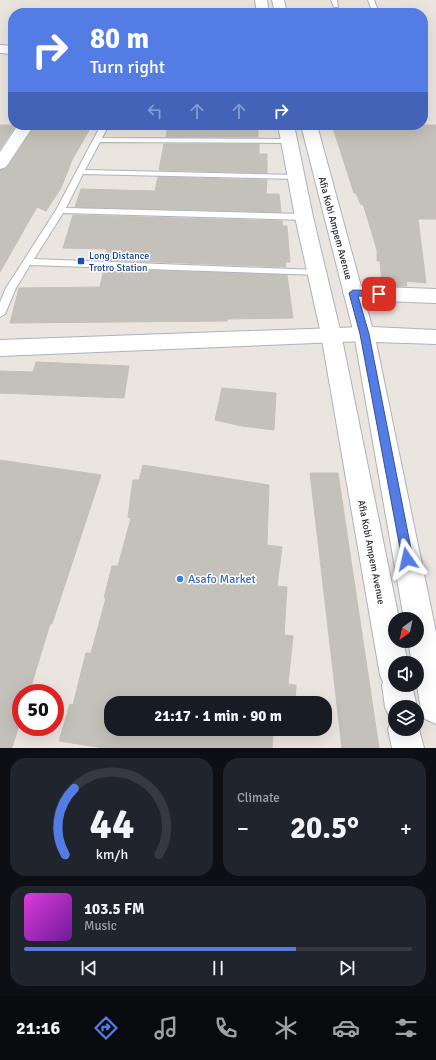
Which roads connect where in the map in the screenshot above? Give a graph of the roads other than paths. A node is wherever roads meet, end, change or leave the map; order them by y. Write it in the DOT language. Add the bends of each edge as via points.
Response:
graph roads {
  1 [pos="23,130"];
  2 [pos="102,130"];
  3 [pos="310,130"];
  4 [pos="287,133"];
  5 [pos="97,140"];
  6 [pos="0,164"];
  7 [pos="82,172"];
  8 [pos="295,177"];
  9 [pos="60,210"];
  10 [pos="304,217"];
  11 [pos="27,262"];
  12 [pos="316,273"];
  13 [pos="353,293"];
  14 [pos="436,296"];
  15 [pos="0,314"];
  16 [pos="331,334"];
  17 [pos="364,334"];
  18 [pos="436,337"];
  19 [pos="0,348"];
  20 [pos="391,656"];
  21 [pos="436,708"];
  22 [pos="405,736"];
  23 [pos="408,748"];
  1 -- 6 [label="main road"];
  2 -- 5 [label="lane"];
  3 -- 13 [label="main road, Afia Kobi Ampem Avenue"];
  4 -- 5 [label="lane"];
  4 -- 8 [label="main road, Afia Kobi Ampem Avenue"];
  5 -- 7 [label="lane"];
  7 -- 8 [label="lane"];
  7 -- 9 [label="lane"];
  8 -- 10 [label="main road, Afia Kobi Ampem Avenue"];
  9 -- 10 [label="lane"];
  9 -- 11 [label="lane"];
  10 -- 12 [label="main road, Afia Kobi Ampem Avenue"];
  11 -- 12 [label="lane"];
  11 -- 15 [label="lane" via="10,288"];
  12 -- 16 [label="main road, Afia Kobi Ampem Avenue"];
  13 -- 14 [label="main road"];
  13 -- 17 [label="main road, Afia Kobi Ampem Avenue"];
  16 -- 17 [label="main road"];
  16 -- 19 [label="main road"];
  16 -- 20 [label="main road, Afia Kobi Ampem Avenue"];
  17 -- 18 [label="main road"];
  17 -- 21 [label="main road, Afia Kobi Ampem Avenue"];
  22 -- 23 [label="main road"];
}
